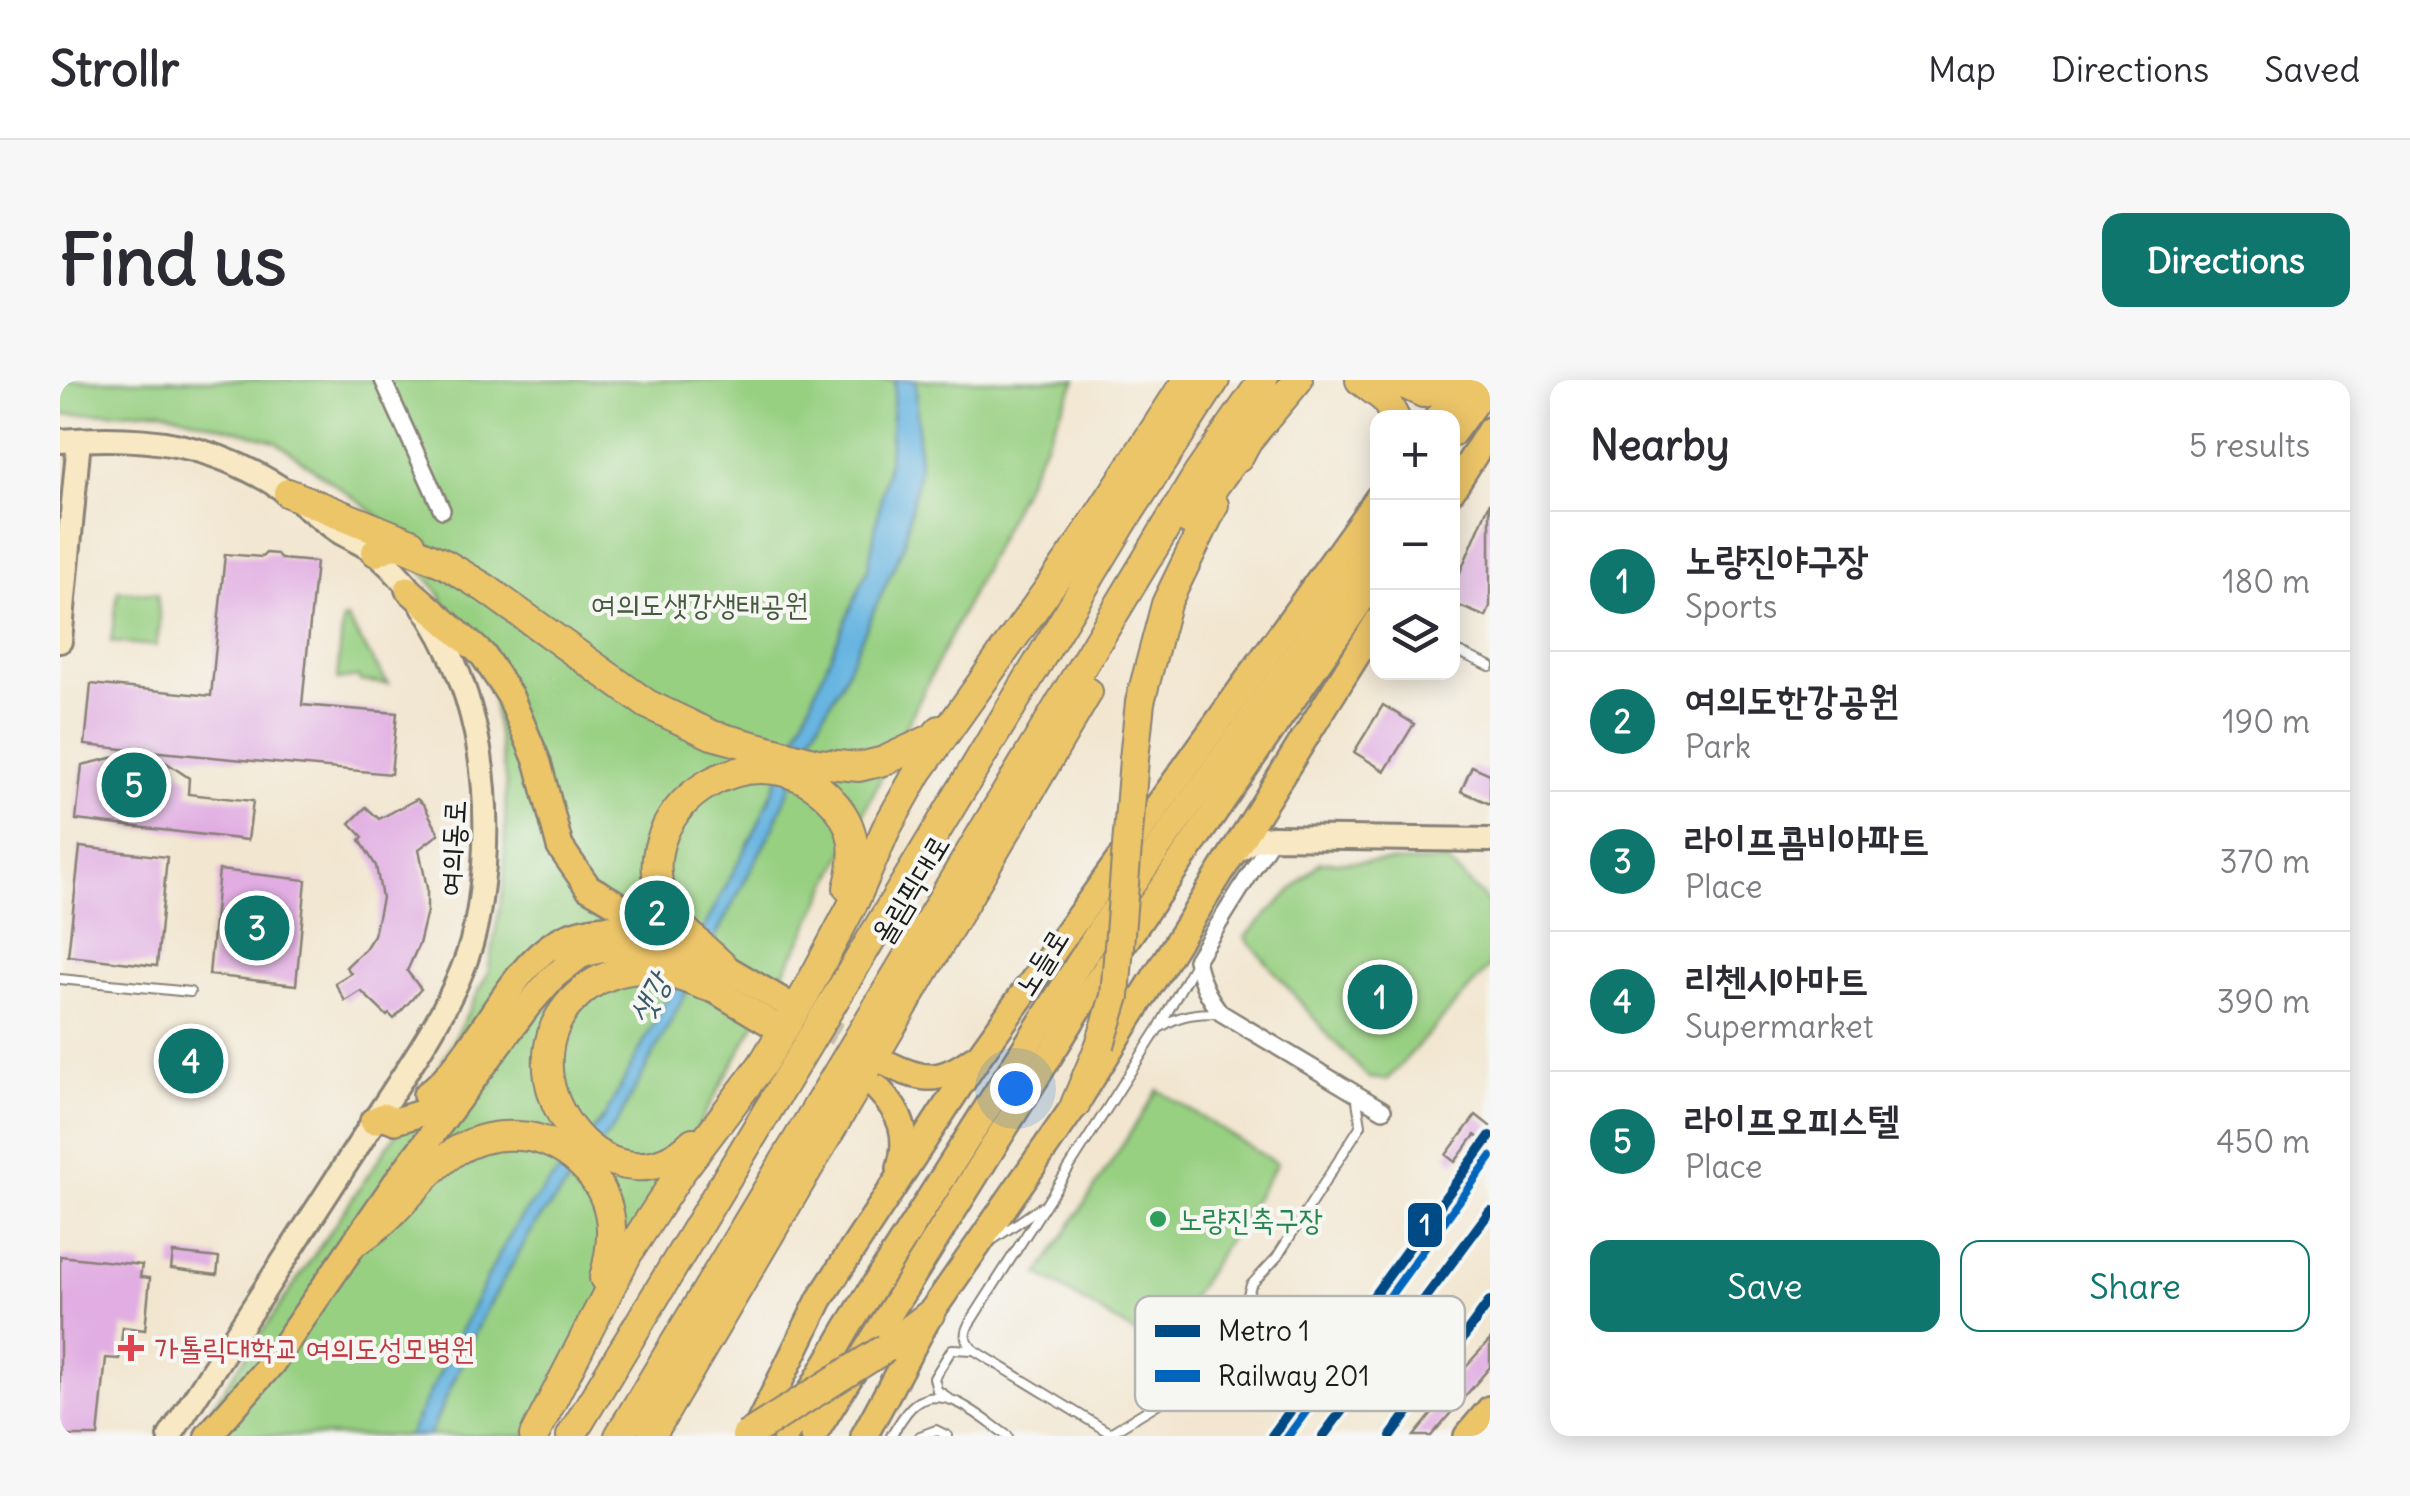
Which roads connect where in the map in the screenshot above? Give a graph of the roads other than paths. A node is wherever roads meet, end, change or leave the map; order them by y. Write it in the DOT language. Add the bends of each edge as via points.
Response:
graph roads {
  1 [pos="383,380"];
  2 [pos="1187,380"];
  3 [pos="1214,380"];
  4 [pos="1360,380"];
  5 [pos="1395,380"];
  6 [pos="1454,380"];
  7 [pos="1465,380"];
  8 [pos="1292,382"];
  9 [pos="1490,382"];
  10 [pos="1490,406"];
  11 [pos="1391,410"];
  12 [pos="1443,410"];
  13 [pos="1460,423"];
  14 [pos="1490,430"];
  15 [pos="69,440"];
  16 [pos="1247,442"];
  17 [pos="1460,447"];
  18 [pos="1460,477"];
  19 [pos="288,493"];
  20 [pos="1377,500"];
  21 [pos="442,510"];
  22 [pos="1370,551"];
  23 [pos="376,552"];
  24 [pos="485,588"];
  25 [pos="1370,588"];
  26 [pos="408,589"];
  27 [pos="1370,634"];
  28 [pos="60,641"];
  29 [pos="1460,653"];
  30 [pos="1490,666"];
  31 [pos="969,700"];
  32 [pos="752,758"];
  33 [pos="814,772"];
  34 [pos="1260,811"];
  35 [pos="1273,837"];
  36 [pos="1490,840"];
  37 [pos="1234,852"];
  38 [pos="657,940"];
  39 [pos="829,952"];
  40 [pos="582,954"];
  41 [pos="1196,960"];
  42 [pos="718,978"];
  43 [pos="60,979"];
  44 [pos="190,992"];
  45 [pos="777,1013"];
  46 [pos="1220,1013"];
  47 [pos="1158,1029"];
  48 [pos="981,1053"];
  49 [pos="1356,1095"];
  50 [pos="1075,1105"];
  51 [pos="726,1108"];
  52 [pos="1382,1110"];
  53 [pos="373,1122"];
  54 [pos="602,1169"];
  55 [pos="894,1185"];
  56 [pos="1046,1204"];
  57 [pos="358,1240"];
  58 [pos="970,1255"];
  59 [pos="1248,1296"];
  60 [pos="599,1309"];
  61 [pos="930,1314"];
  62 [pos="974,1350"];
  63 [pos="946,1396"];
  64 [pos="1490,1409"];
  65 [pos="1148,1411"];
  66 [pos="1110,1435"];
  67 [pos="170,1436"];
  68 [pos="208,1436"];
  69 [pos="534,1436"];
  70 [pos="570,1436"];
  71 [pos="618,1436"];
  72 [pos="651,1436"];
  73 [pos="750,1436"];
  74 [pos="785,1436"];
  75 [pos="813,1436"];
  76 [pos="864,1436"];
  77 [pos="891,1436"];
  78 [pos="920,1436"];
  79 [pos="948,1436"];
  80 [pos="1008,1436"];
  81 [pos="1467,1436"];
  1 -- 21 [label="street"];
  2 -- 31 [label="highway"];
  3 -- 70 [label="highway, 올림픽대로"];
  4 -- 11 [label="highway"];
  5 -- 6 [label="highway" via="1423,393"];
  7 -- 12 [label="main road"];
  8 -- 16 [label="highway"];
  8 -- 71 [label="highway, 올림픽대로" via="1198,474"];
  9 -- 13 [label="main road"];
  10 -- 17 [label="main road"];
  14 -- 18 [label="main road"];
  15 -- 19 [label="main road, 여의동로" via="183,444"];
  15 -- 28 [label="main road"];
  16 -- 50 [label="highway, bridge" via="1166,604 1140,702 1115,996"];
  16 -- 72 [label="highway" via="1196,508"];
  19 -- 23 [label="main road, 여의동로"];
  19 -- 24 [label="highway" via="436,553"];
  20 -- 48 [label="main road"];
  22 -- 74 [label="main road, 노들로" via="1100,930"];
  23 -- 24 [label="highway" via="389,546 415,550"];
  23 -- 26 [label="main road, 여의동로"];
  24 -- 32 [label="highway" via="647,704"];
  25 -- 75 [label="main road, 노들로" via="1085,999"];
  26 -- 38 [label="main road" via="483,655 510,696 572,867 588,888"];
  26 -- 53 [label="main road, 여의동로" via="465,686 482,759 482,892 468,954 442,1010"];
  27 -- 34 [label="main road"];
  29 -- 30 [label="lane"];
  31 -- 33 [label="highway" via="933,738 884,761"];
  31 -- 39 [label="highway" via="886,829"];
  32 -- 33 [label="highway"];
  32 -- 38 [label="highway" via="703,788 670,822 656,870 663,900"];
  33 -- 39 [label="highway" via="845,816 855,856"];
  34 -- 35 [label="main road"];
  34 -- 37 [label="main road"];
  35 -- 36 [label="main road"];
  35 -- 37 [label="main road"];
  35 -- 41 [label="street"];
  37 -- 50 [label="main road"];
  38 -- 40 [label="main road"];
  38 -- 42 [label="highway"];
  38 -- 42 [label="highway" via="663,972"];
  38 -- 53 [label="main road" via="596,929 550,947 450,1074 414,1104"];
  38 -- 54 [label="highway" via="570,1001 551,1034 548,1076 560,1116"];
  39 -- 51 [label="highway" via="762,1065"];
  40 -- 53 [label="main road" via="546,976 437,1104 410,1118"];
  40 -- 57 [label="main road" via="526,1008"];
  41 -- 46 [label="street"];
  41 -- 47 [label="lane"];
  42 -- 45 [label="main road"];
  43 -- 44 [label="lane"];
  46 -- 47 [label="lane" via="1174,1018"];
  46 -- 49 [label="street"];
  47 -- 56 [label="lane"];
  48 -- 55 [label="main road"];
  48 -- 55 [label="main road" via="938,1077 883,1077 902,1122 904,1150"];
  49 -- 52 [label="street"];
  49 -- 59 [label="lane" via="1361,1126"];
  50 -- 58 [label="main road"];
  51 -- 54 [label="highway" via="682,1152 662,1162"];
  51 -- 60 [label="highway" via="658,1206"];
  53 -- 67 [label="main road, 여의동로"];
  54 -- 57 [label="highway" via="541,1140 507,1135 465,1144 431,1170 380,1228"];
  54 -- 60 [label="highway" via="613,1231"];
  55 -- 73 [label="main road" via="820,1299"];
  56 -- 58 [label="lane"];
  56 -- 62 [label="lane" via="965,1332"];
  57 -- 68 [label="main road" via="272,1363"];
  58 -- 61 [label="main road"];
  60 -- 69 [label="highway"];
  61 -- 73 [label="highway, bridge"];
  61 -- 76 [label="main road"];
  62 -- 63 [label="lane" via="952,1349 934,1378"];
  62 -- 66 [label="lane"];
  63 -- 77 [label="lane" via="912,1405"];
  63 -- 80 [label="lane"];
  64 -- 81 [label="main road"];
  65 -- 66 [label="lane"];
  78 -- 79 [label="lane" via="936,1430"];
}
